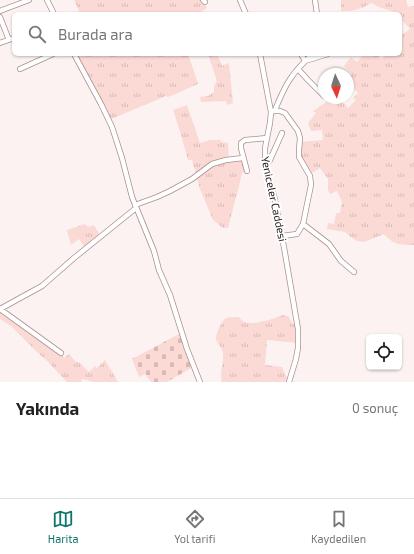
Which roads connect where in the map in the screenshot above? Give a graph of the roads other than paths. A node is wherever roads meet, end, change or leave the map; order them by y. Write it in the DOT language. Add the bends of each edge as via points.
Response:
graph roads {
  1 [pos="29,0"];
  2 [pos="47,0"];
  3 [pos="240,0"];
  4 [pos="315,0"];
  5 [pos="0,12"];
  6 [pos="53,12"];
  7 [pos="245,12"];
  8 [pos="317,12"];
  9 [pos="0,17"];
  10 [pos="12,39"];
  11 [pos="0,43"];
  12 [pos="49,56"];
  13 [pos="75,56"];
  14 [pos="260,56"];
  15 [pos="302,56"];
  16 [pos="310,56"];
  17 [pos="320,56"];
  18 [pos="305,60"];
  19 [pos="298,68"];
  20 [pos="20,69"];
  21 [pos="318,90"];
  22 [pos="273,112"];
  23 [pos="282,133"];
  24 [pos="267,138"];
  25 [pos="243,158"];
  26 [pos="265,166"];
  27 [pos="247,171"];
  28 [pos="136,206"];
  29 [pos="302,224"];
  30 [pos="282,236"];
  31 [pos="354,272"];
  32 [pos="61,353"];
  33 [pos="200,382"];
  34 [pos="289,382"];
  1 -- 5 [label="street"];
  2 -- 6 [label="street"];
  3 -- 7 [label="street"];
  4 -- 8 [label="street"];
  9 -- 10 [label="street"];
  10 -- 11 [label="street"];
  12 -- 20 [label="street"];
  13 -- 28 [label="street" via="112,127"];
  14 -- 22 [label="street, Yeniceler Caddesi"];
  15 -- 18 [label="street"];
  16 -- 18 [label="street"];
  17 -- 18 [label="street"];
  18 -- 19 [label="street"];
  19 -- 21 [label="street"];
  19 -- 22 [label="street" via="285,86"];
  22 -- 24 [label="street, Yeniceler Caddesi"];
  22 -- 29 [label="street" via="285,113 298,131 299,157 310,176 311,185"];
  23 -- 26 [label="street"];
  24 -- 25 [label="street" via="242,142"];
  24 -- 26 [label="street, Yeniceler Caddesi"];
  25 -- 27 [label="street"];
  25 -- 28 [label="street" via="212,164 192,179"];
  26 -- 30 [label="street, Yeniceler Caddesi"];
  28 -- 32 [label="street" via="42,286 0,309"];
  28 -- 33 [label="street"];
  29 -- 30 [label="street" via="297,234"];
  29 -- 31 [label="street" via="329,244 341,261"];
  30 -- 34 [label="street, Yeniceler Caddesi" via="298,329 296,359"];
}
